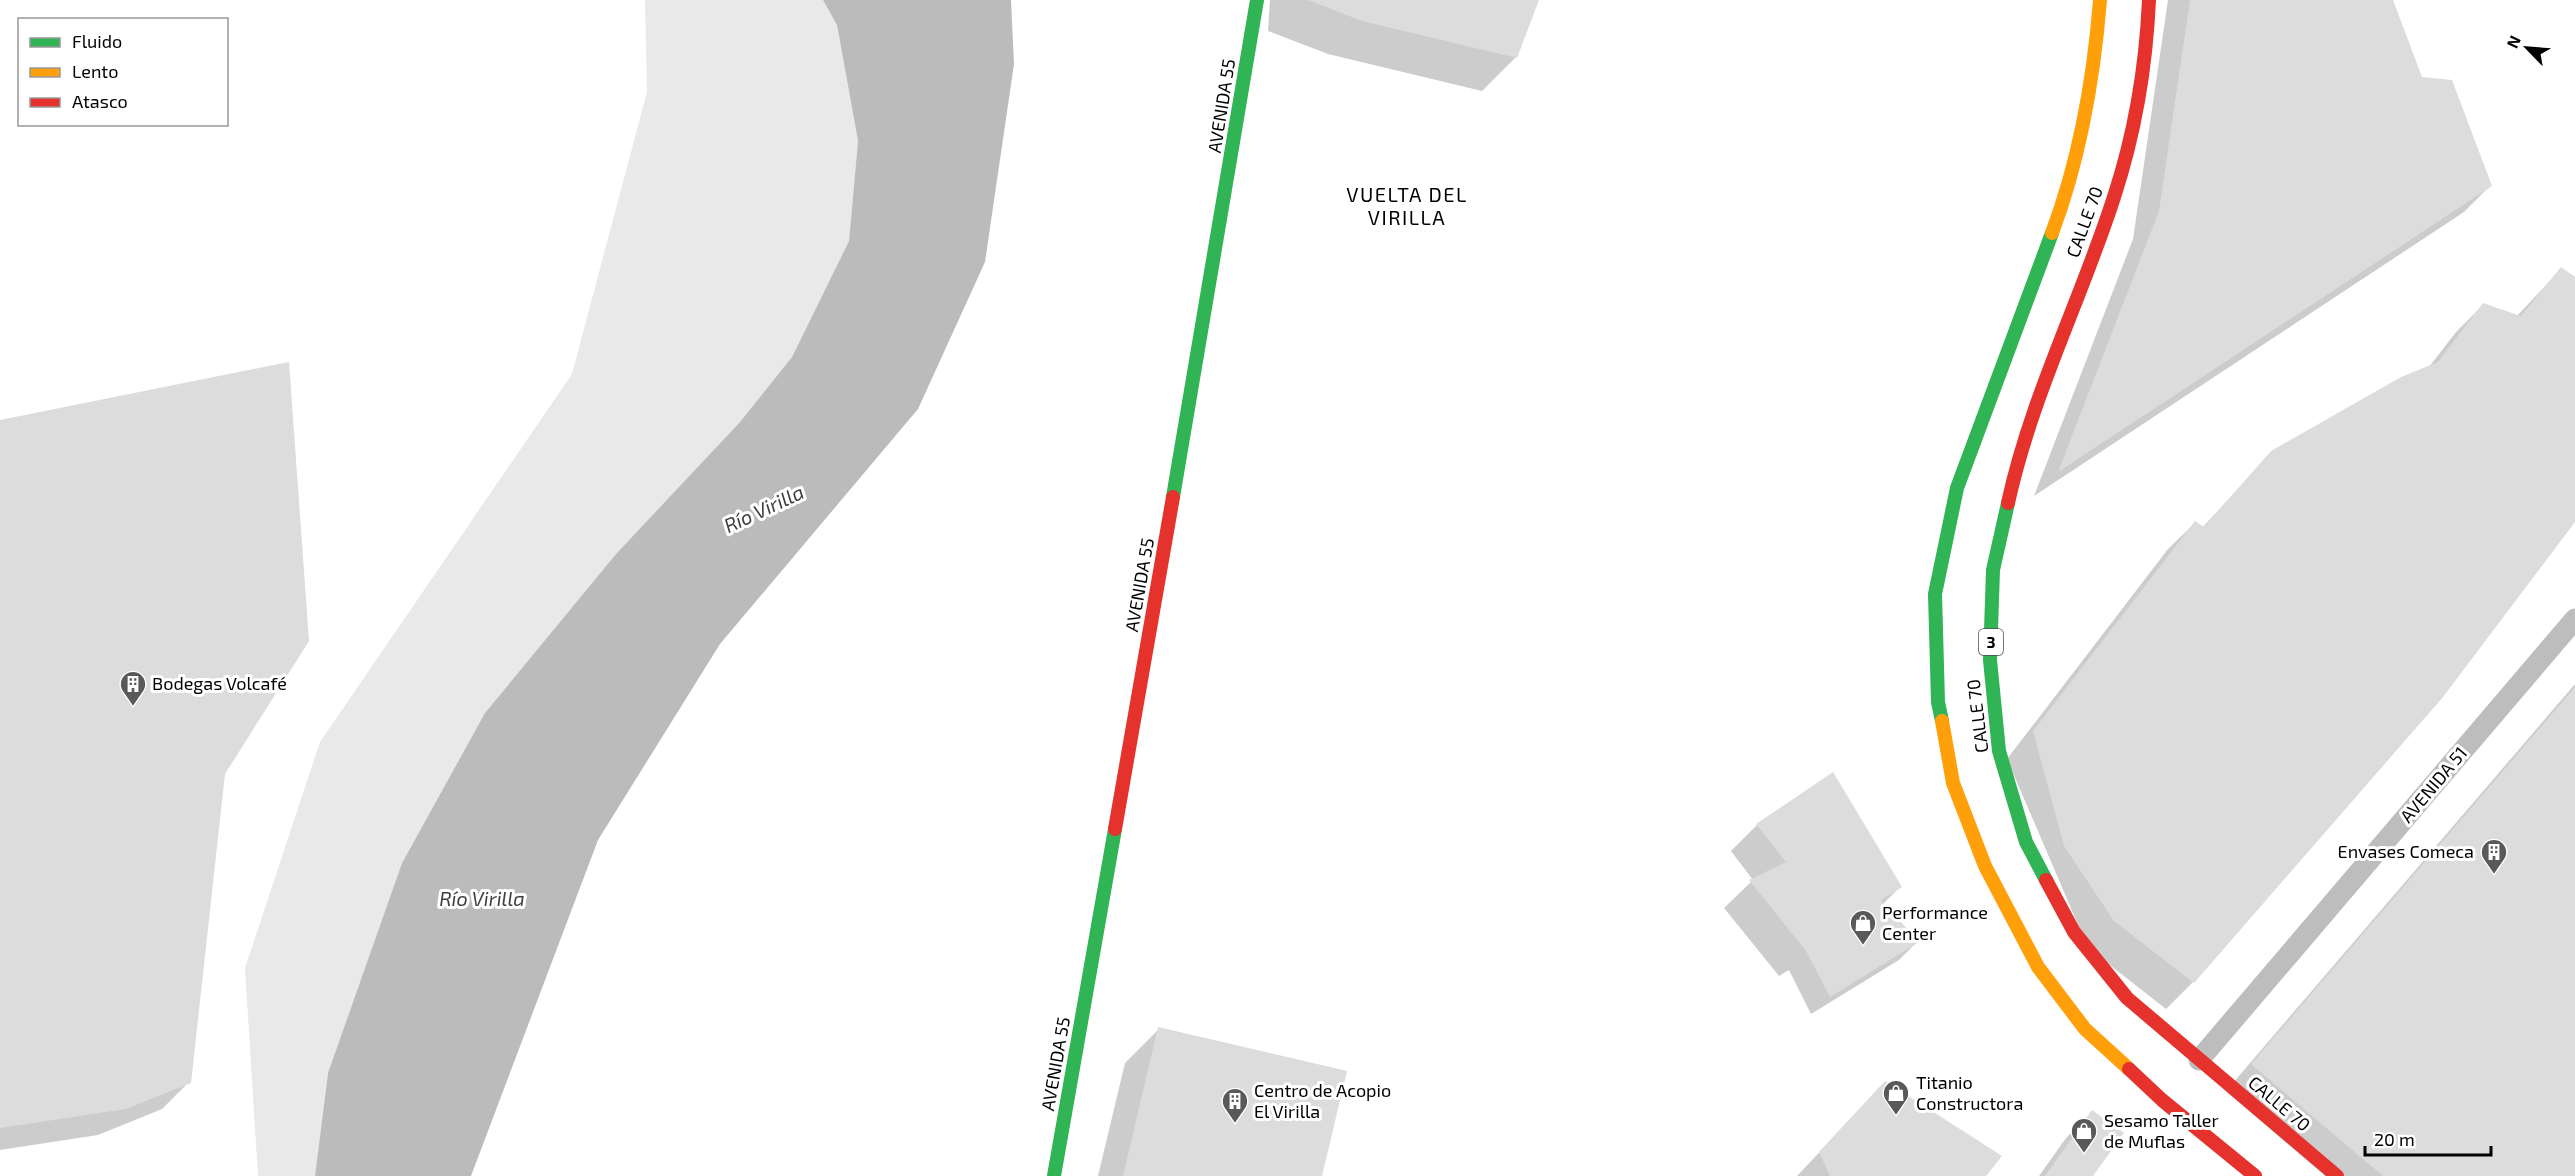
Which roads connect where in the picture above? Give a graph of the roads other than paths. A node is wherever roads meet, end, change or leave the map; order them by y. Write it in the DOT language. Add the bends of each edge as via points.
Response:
graph roads {
  1 [pos="1257,0"];
  2 [pos="2100,0"];
  3 [pos="2148,0"];
  4 [pos="2575,619"];
  5 [pos="2199,1060"];
  6 [pos="1054,1176"];
  7 [pos="2255,1176"];
  8 [pos="2337,1176"];
  1 -- 6 [label="main road, AVENIDA 55"];
  2 -- 7 [label="main road, CALLE 70" via="2081,127 2057,219 1957,488 1935,594 1938,702 1953,783 1984,866 2038,967 2085,1029 2162,1100"];
  3 -- 5 [label="main road, CALLE 70 / 3" via="2136,119 2114,198 2044,381 2013,475 1993,570 1990,660 1999,751 2026,842 2074,932 2127,998"];
  4 -- 5 [label="lane, AVENIDA 51"];
  5 -- 8 [label="main road, CALLE 70 / 3"];
}
